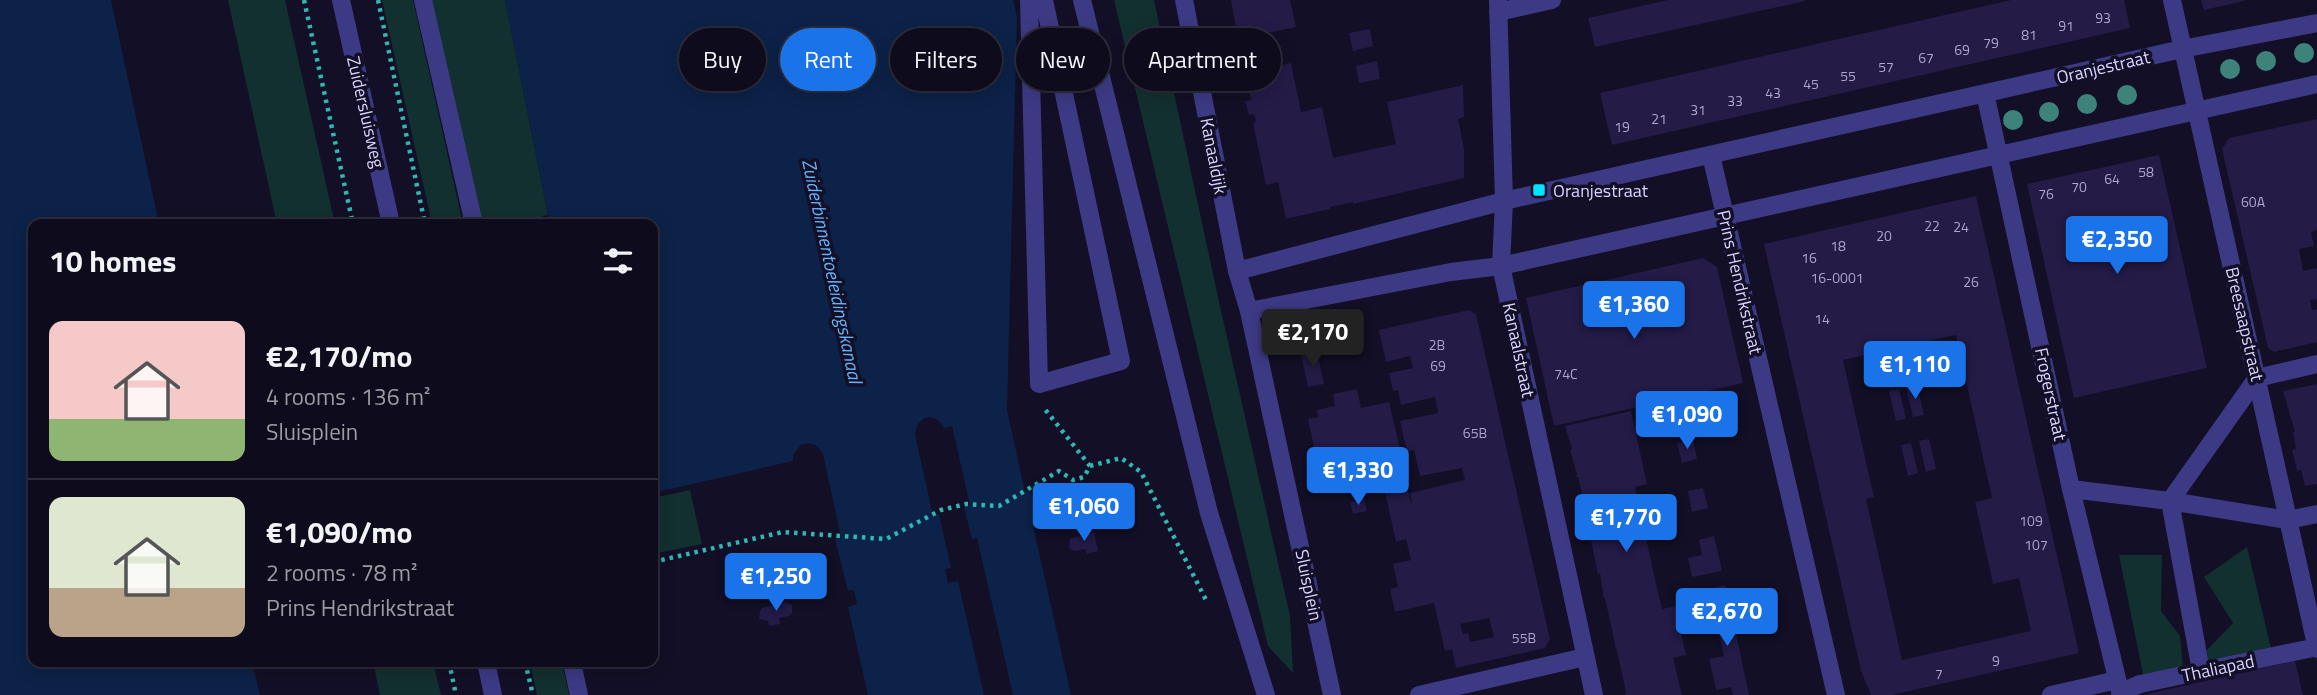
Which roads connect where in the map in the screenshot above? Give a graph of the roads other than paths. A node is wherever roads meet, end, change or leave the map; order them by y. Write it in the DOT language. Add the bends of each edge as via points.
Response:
graph roads {
  1 [pos="341,0"];
  2 [pos="424,0"];
  3 [pos="1029,0"];
  4 [pos="1044,0"];
  5 [pos="1082,0"];
  6 [pos="1184,0"];
  7 [pos="1552,0"];
  8 [pos="2172,0"];
  9 [pos="1498,6"];
  10 [pos="2317,23"];
  11 [pos="2182,49"];
  12 [pos="2317,84"];
  13 [pos="1985,93"];
  14 [pos="2197,112"];
  15 [pos="1711,155"];
  16 [pos="1999,156"];
  17 [pos="1504,201"];
  18 [pos="1725,217"];
  19 [pos="390,219"];
  20 [pos="473,219"];
  21 [pos="1501,266"];
  22 [pos="1237,271"];
  23 [pos="1249,311"];
  24 [pos="2317,364"];
  25 [pos="2257,378"];
  26 [pos="2071,489"];
  27 [pos="2170,501"];
  28 [pos="2317,514"];
  29 [pos="2288,520"];
  30 [pos="2317,648"];
  31 [pos="1585,657"];
  32 [pos="487,667"];
  33 [pos="573,667"];
  34 [pos="2201,671"];
  35 [pos="2119,689"];
  36 [pos="493,695"];
  37 [pos="579,695"];
  38 [pos="1266,695"];
  39 [pos="1332,695"];
  40 [pos="1419,695"];
  41 [pos="1594,695"];
  42 [pos="1836,695"];
  43 [pos="2051,695"];
  1 -- 19 [label="street, Zuidersluisweg"];
  2 -- 20 [label="street"];
  3 -- 4 [label="street" via="1039,384 1121,361"];
  5 -- 38 [label="street" via="1209,513"];
  6 -- 22 [label="street, Kanaaldijk"];
  7 -- 9 [label="street"];
  8 -- 11 [label="street, Breesaapstraat"];
  9 -- 17 [label="street, Kanaalstraat"];
  10 -- 11 [label="street, Oranjestraat"];
  11 -- 13 [label="street, Oranjestraat"];
  11 -- 14 [label="street, Breesaapstraat"];
  12 -- 14 [label="street"];
  13 -- 15 [label="street, Oranjestraat"];
  13 -- 16 [label="street, Frogerstraat"];
  14 -- 16 [label="street"];
  14 -- 25 [label="street, Breesaapstraat"];
  15 -- 17 [label="street, Oranjestraat"];
  15 -- 18 [label="street, Prins Hendrikstraat"];
  16 -- 18 [label="street"];
  16 -- 26 [label="street, Frogerstraat"];
  17 -- 21 [label="street, Kanaalstraat"];
  17 -- 22 [label="street, Oranjestraat"];
  18 -- 21 [label="street"];
  18 -- 42 [label="street, Prins Hendrikstraat"];
  21 -- 23 [label="street"];
  21 -- 31 [label="street, Kanaalstraat"];
  22 -- 23 [label="street, Kanaaldijk"];
  23 -- 39 [label="street, Sluisplein"];
  24 -- 25 [label="street"];
  25 -- 27 [label="street"];
  25 -- 29 [label="street, Breesaapstraat"];
  26 -- 27 [label="street"];
  26 -- 35 [label="street, Frogerstraat"];
  27 -- 29 [label="street"];
  27 -- 34 [label="street"];
  28 -- 29 [label="street"];
  29 -- 30 [label="street, Breesaapstraat"];
  30 -- 34 [label="street, Thaliapad"];
  31 -- 40 [label="street"];
  31 -- 41 [label="street, Kanaalstraat"];
  32 -- 36 [label="street"];
  33 -- 37 [label="street"];
  34 -- 35 [label="street, Thaliapad"];
  35 -- 43 [label="street, Thaliapad"];
}
